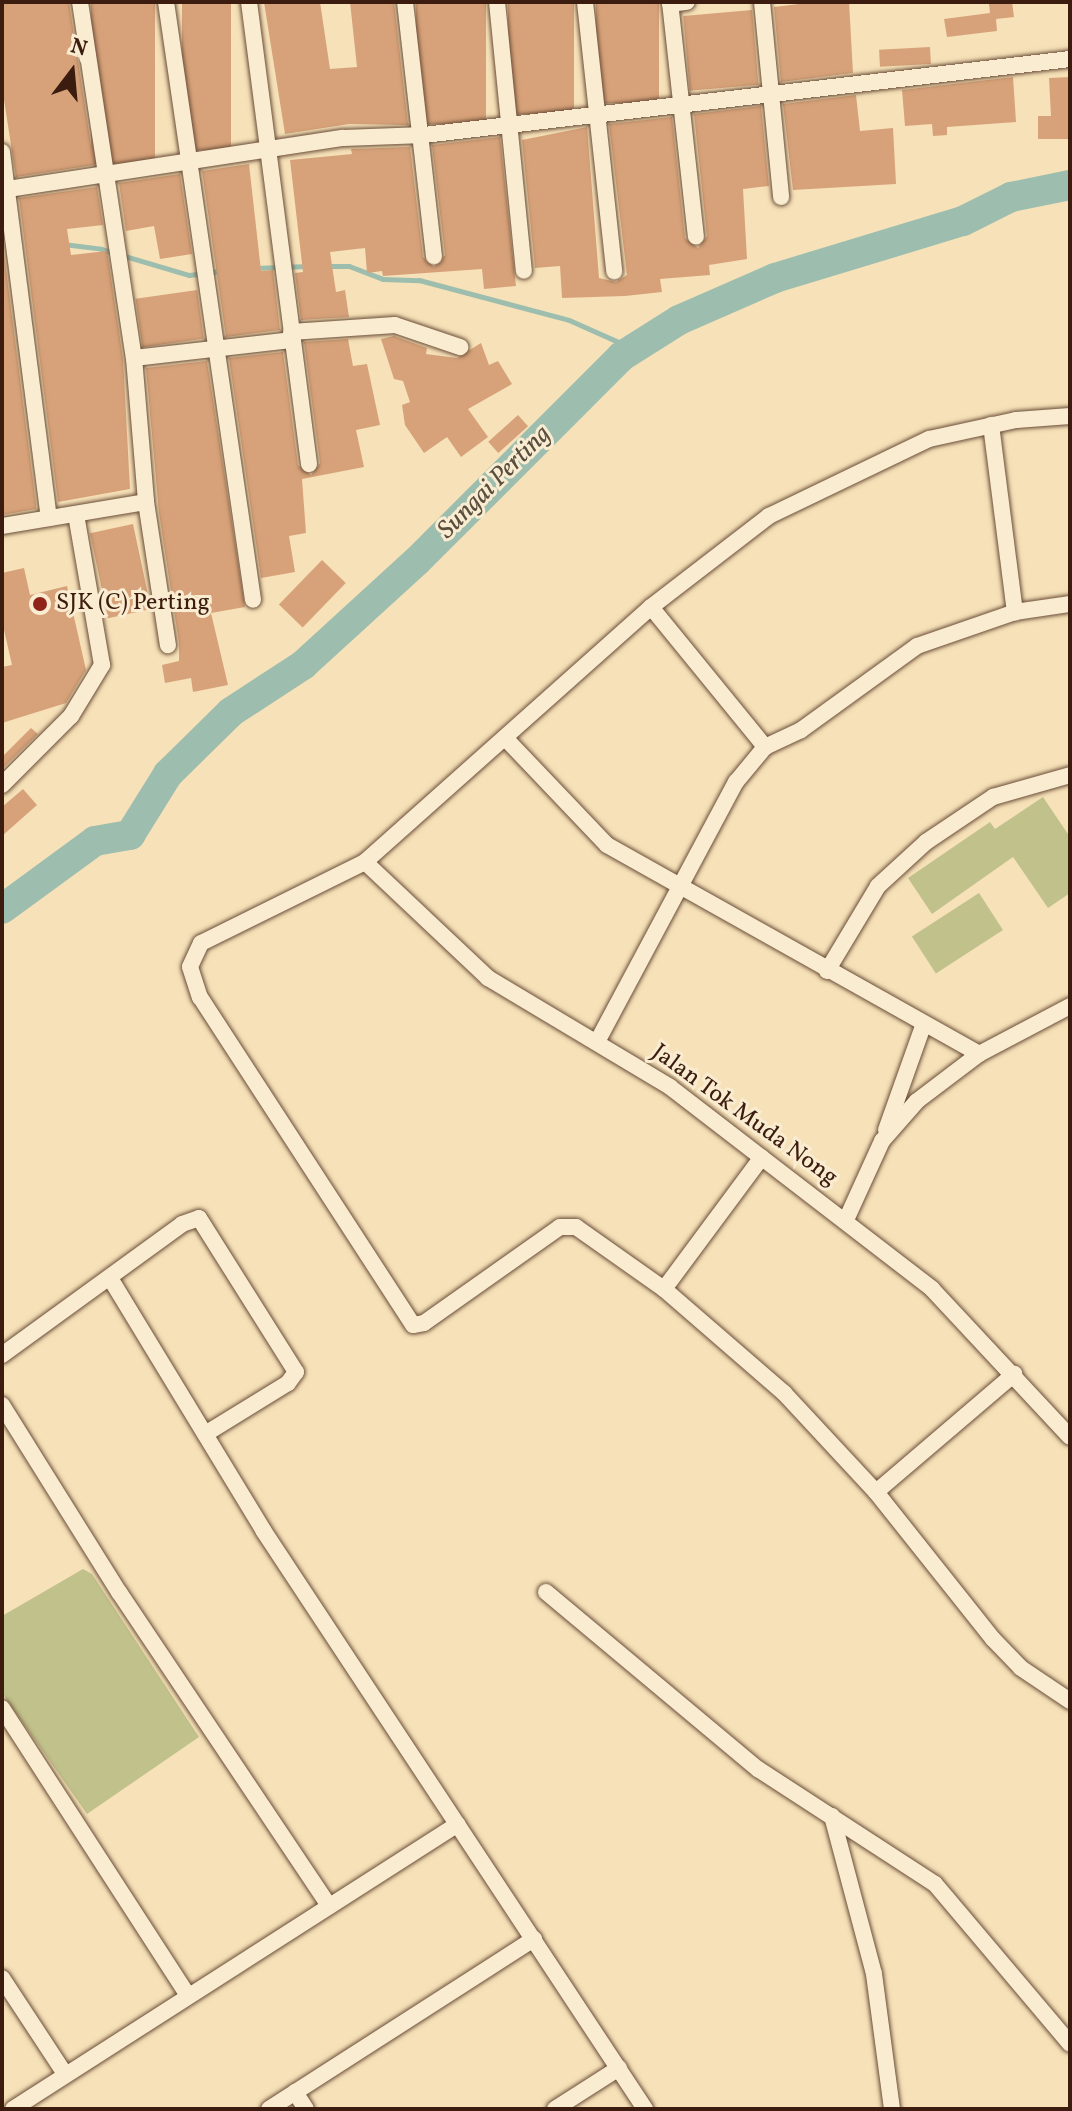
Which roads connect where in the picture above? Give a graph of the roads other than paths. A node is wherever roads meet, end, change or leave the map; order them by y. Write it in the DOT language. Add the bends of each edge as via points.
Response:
graph roads {
  1 [pos="80,2"];
  2 [pos="166,2"];
  3 [pos="249,2"];
  4 [pos="405,2"];
  5 [pos="497,2"];
  6 [pos="585,2"];
  7 [pos="762,2"];
  8 [pos="675,3"];
  9 [pos="1070,59"];
  10 [pos="772,95"];
  11 [pos="682,106"];
  12 [pos="598,115"];
  13 [pos="508,123"];
  14 [pos="424,135"];
  15 [pos="269,147"];
  16 [pos="2,152"];
  17 [pos="192,159"];
  18 [pos="105,174"];
  19 [pos="8,189"];
  20 [pos="781,197"];
  21 [pos="696,237"];
  22 [pos="434,256"];
  23 [pos="524,271"];
  24 [pos="614,271"];
  25 [pos="292,336"];
  26 [pos="460,347"];
  27 [pos="217,350"];
  28 [pos="134,358"];
  29 [pos="1070,416"];
  30 [pos="991,425"];
  31 [pos="309,464"];
  32 [pos="146,502"];
  33 [pos="76,514"];
  34 [pos="49,518"];
  35 [pos="2,526"];
  36 [pos="253,600"];
  37 [pos="1070,604"];
  38 [pos="651,607"];
  39 [pos="1015,612"];
  40 [pos="168,645"];
  41 [pos="507,740"];
  42 [pos="765,747"];
  43 [pos="1070,775"];
  44 [pos="2,785"];
  45 [pos="365,862"];
  46 [pos="678,888"];
  47 [pos="827,971"];
  48 [pos="1070,1006"];
  49 [pos="923,1026"];
  50 [pos="597,1042"];
  51 [pos="979,1054"];
  52 [pos="882,1141"];
  53 [pos="762,1157"];
  54 [pos="846,1220"];
  55 [pos="110,1278"];
  56 [pos="664,1289"];
  57 [pos="2,1355"];
  58 [pos="1014,1374"];
  59 [pos="2,1405"];
  60 [pos="205,1434"];
  61 [pos="1070,1437"];
  62 [pos="876,1492"];
  63 [pos="546,1592"];
  64 [pos="1070,1701"];
  65 [pos="2,1708"];
  66 [pos="832,1816"];
  67 [pos="458,1824"];
  68 [pos="329,1906"];
  69 [pos="534,1939"];
  70 [pos="2,1978"];
  71 [pos="187,1994"];
  72 [pos="1070,2044"];
  73 [pos="619,2068"];
  74 [pos="65,2074"];
  75 [pos="295,2092"];
  76 [pos="13,2109"];
  77 [pos="269,2109"];
  78 [pos="306,2109"];
  79 [pos="555,2109"];
  80 [pos="645,2109"];
  81 [pos="892,2109"];
  1 -- 18 [label="street"];
  2 -- 17 [label="street"];
  3 -- 15 [label="street"];
  4 -- 14 [label="street"];
  5 -- 13 [label="street"];
  6 -- 12 [label="street"];
  7 -- 10 [label="street"];
  8 -- 11 [label="street"];
  9 -- 10 [label="street"];
  10 -- 11 [label="street"];
  10 -- 20 [label="street"];
  11 -- 12 [label="street"];
  11 -- 21 [label="street"];
  12 -- 13 [label="street"];
  12 -- 24 [label="street"];
  13 -- 14 [label="street"];
  13 -- 23 [label="street"];
  14 -- 15 [label="street"];
  14 -- 22 [label="street"];
  15 -- 17 [label="street"];
  15 -- 25 [label="street"];
  16 -- 19 [label="street"];
  17 -- 18 [label="street"];
  17 -- 27 [label="street"];
  18 -- 19 [label="street"];
  18 -- 28 [label="street"];
  19 -- 34 [label="street"];
  25 -- 26 [label="street" via="395,325"];
  25 -- 27 [label="street"];
  25 -- 31 [label="street"];
  27 -- 28 [label="street"];
  27 -- 36 [label="street"];
  28 -- 32 [label="street"];
  29 -- 30 [label="street"];
  30 -- 38 [label="street" via="903,448 769,516"];
  30 -- 39 [label="street"];
  32 -- 33 [label="street"];
  32 -- 40 [label="street"];
  33 -- 34 [label="street"];
  33 -- 44 [label="street" via="102,665 71,716"];
  34 -- 35 [label="street"];
  37 -- 39 [label="street"];
  38 -- 41 [label="street"];
  38 -- 42 [label="street"];
  39 -- 42 [label="street" via="959,628 893,659 801,730"];
  41 -- 45 [label="street"];
  41 -- 46 [label="street" via="591,831"];
  42 -- 46 [label="street" via="736,782"];
  43 -- 47 [label="street" via="993,797 926,842 878,886"];
  45 -- 50 [label="street, Jalan Tok Muda Nong" via="488,978"];
  45 -- 56 [label="street" via="201,943 190,967 200,997 411,1323 424,1323 564,1225 576,1227"];
  46 -- 47 [label="street"];
  46 -- 50 [label="street"];
  47 -- 49 [label="street"];
  48 -- 51 [label="street"];
  49 -- 51 [label="street"];
  49 -- 52 [label="street"];
  50 -- 53 [label="street, Jalan Tok Muda Nong" via="670,1087"];
  51 -- 52 [label="street" via="917,1101"];
  52 -- 54 [label="street"];
  53 -- 54 [label="street, Jalan Tok Muda Nong"];
  53 -- 56 [label="street"];
  54 -- 58 [label="street, Jalan Tok Muda Nong" via="932,1289"];
  55 -- 57 [label="street"];
  55 -- 60 [label="street"];
  55 -- 60 [label="street" via="182,1224 199,1218 295,1365 294,1379"];
  56 -- 62 [label="street" via="784,1393"];
  58 -- 61 [label="street, Jalan Tok Muda Nong"];
  58 -- 62 [label="street"];
  59 -- 68 [label="street" via="119,1592"];
  60 -- 67 [label="street"];
  62 -- 64 [label="street" via="1002,1649"];
  63 -- 66 [label="street" via="758,1769"];
  65 -- 71 [label="street"];
  66 -- 72 [label="street" via="935,1884"];
  66 -- 81 [label="street" via="874,1974"];
  67 -- 68 [label="street"];
  67 -- 69 [label="street"];
  68 -- 71 [label="street"];
  69 -- 73 [label="street"];
  69 -- 75 [label="street"];
  70 -- 74 [label="street"];
  71 -- 74 [label="street"];
  73 -- 79 [label="street"];
  73 -- 80 [label="street"];
  74 -- 76 [label="street"];
  75 -- 77 [label="street"];
  75 -- 78 [label="street"];
}
